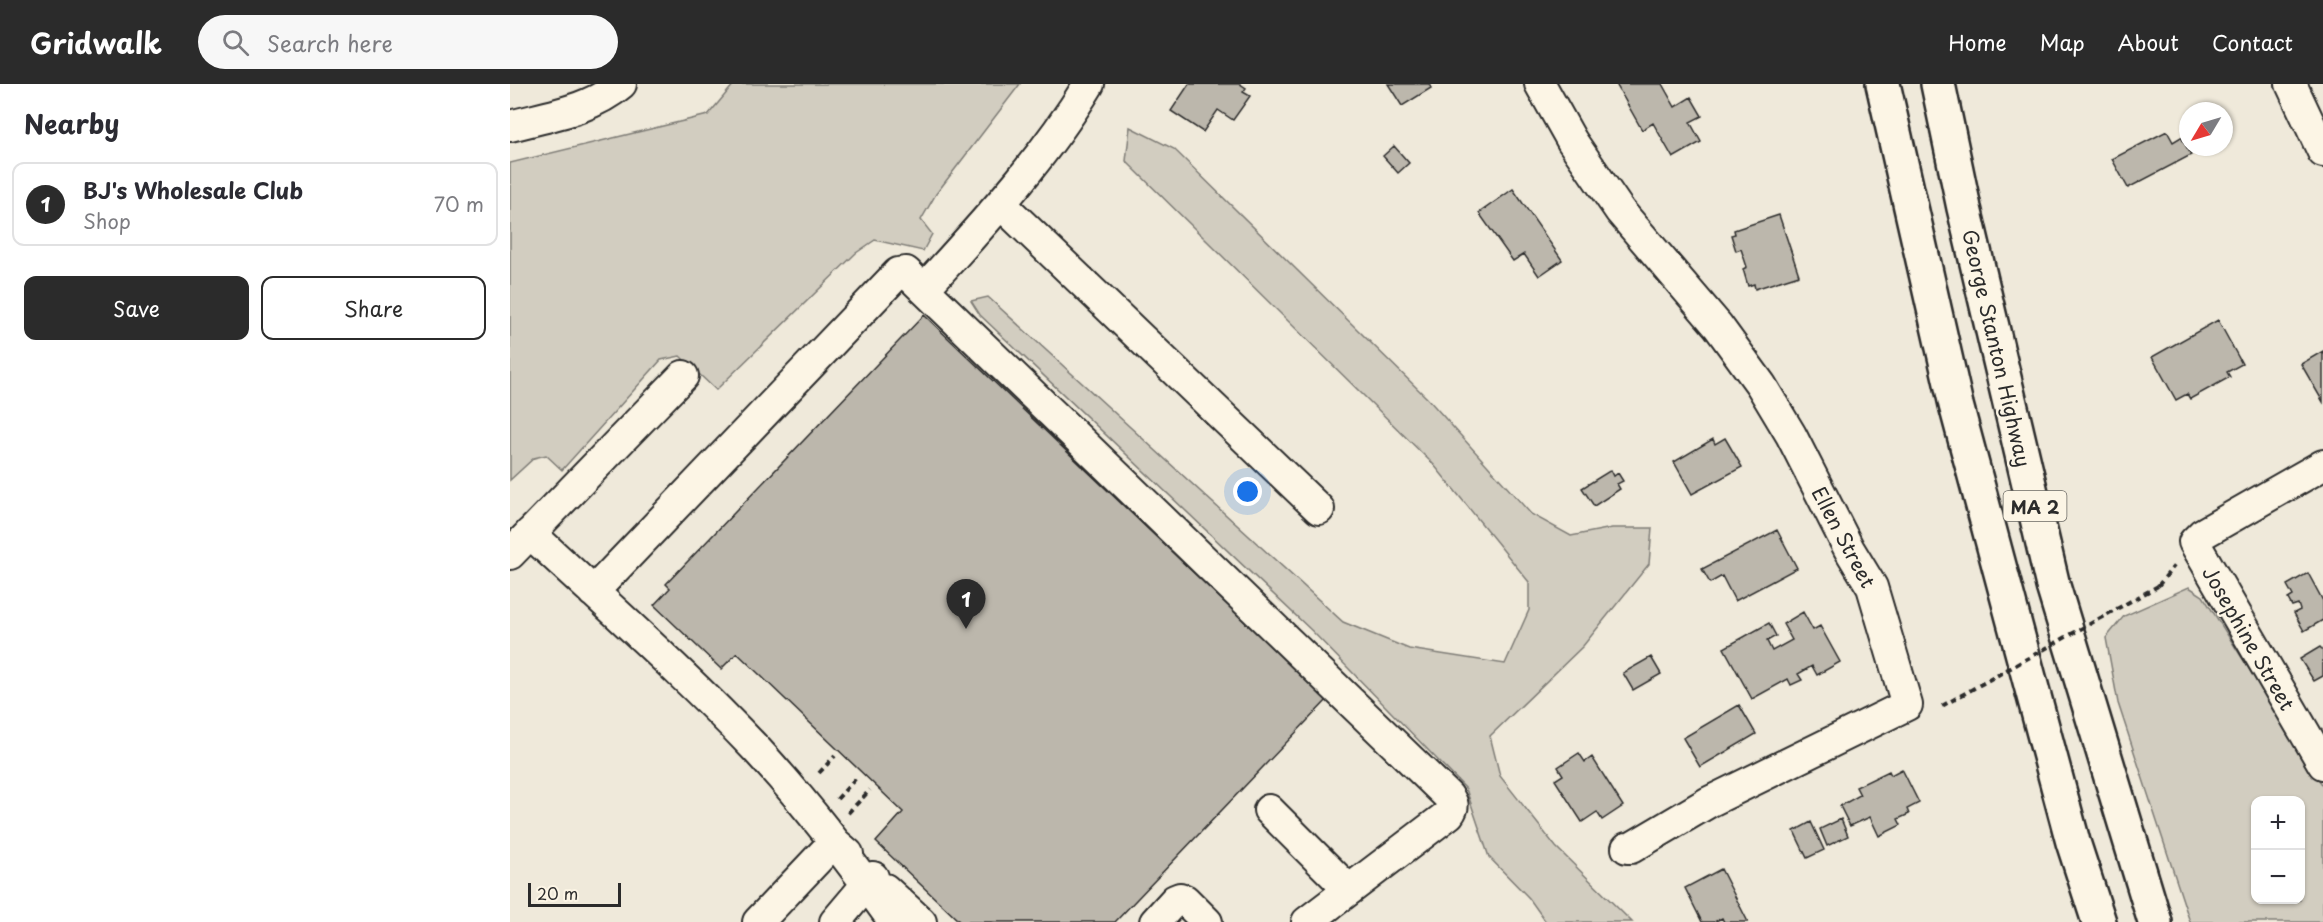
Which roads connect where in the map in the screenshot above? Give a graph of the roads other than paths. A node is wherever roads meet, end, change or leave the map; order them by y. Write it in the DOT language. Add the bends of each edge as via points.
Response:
graph roads {
  1 [pos="621,84"];
  2 [pos="1089,84"];
  3 [pos="1540,84"];
  4 [pos="1883,84"];
  5 [pos="1938,84"];
  6 [pos="2291,84"];
  7 [pos="510,126"];
  8 [pos="2323,152"];
  9 [pos="1001,204"];
  10 [pos="924,288"];
  11 [pos="683,376"];
  12 [pos="2323,465"];
  13 [pos="1319,509"];
  14 [pos="520,543"];
  15 [pos="593,592"];
  16 [pos="2323,765"];
  17 [pos="1269,810"];
  18 [pos="834,842"];
  19 [pos="1627,848"];
  20 [pos="870,881"];
  21 [pos="1349,890"];
  22 [pos="758,922"];
  23 [pos="835,922"];
  24 [pos="894,922"];
  25 [pos="921,922"];
  26 [pos="1155,922"];
  27 [pos="1207,922"];
  28 [pos="1307,922"];
  29 [pos="2099,922"];
  30 [pos="2155,922"];
  1 -- 7 [label="street" via="587,105"];
  2 -- 9 [label="street" via="1067,120"];
  3 -- 19 [label="street, Ellen Street" via="1572,141 1620,211 1718,326 1791,435 1872,587 1907,705 1709,802"];
  4 -- 29 [label="highway, MA 2" via="1956,405 2073,842"];
  5 -- 30 [label="highway, George Stanton Highway / MA 2" via="2053,586"];
  6 -- 8 [label="street"];
  9 -- 10 [label="street"];
  9 -- 13 [label="street"];
  10 -- 15 [label="street" via="906,272 898,273"];
  10 -- 21 [label="street" via="1448,795 1453,803 1449,814"];
  11 -- 14 [label="street"];
  12 -- 16 [label="street, Josephine Street" via="2194,542"];
  14 -- 15 [label="street"];
  15 -- 18 [label="street" via="758,752"];
  17 -- 21 [label="street"];
  18 -- 20 [label="street"];
  18 -- 22 [label="street"];
  20 -- 23 [label="street"];
  20 -- 24 [label="street"];
  20 -- 25 [label="street"];
  21 -- 28 [label="street"];
  26 -- 27 [label="street" via="1180,898"];
}
